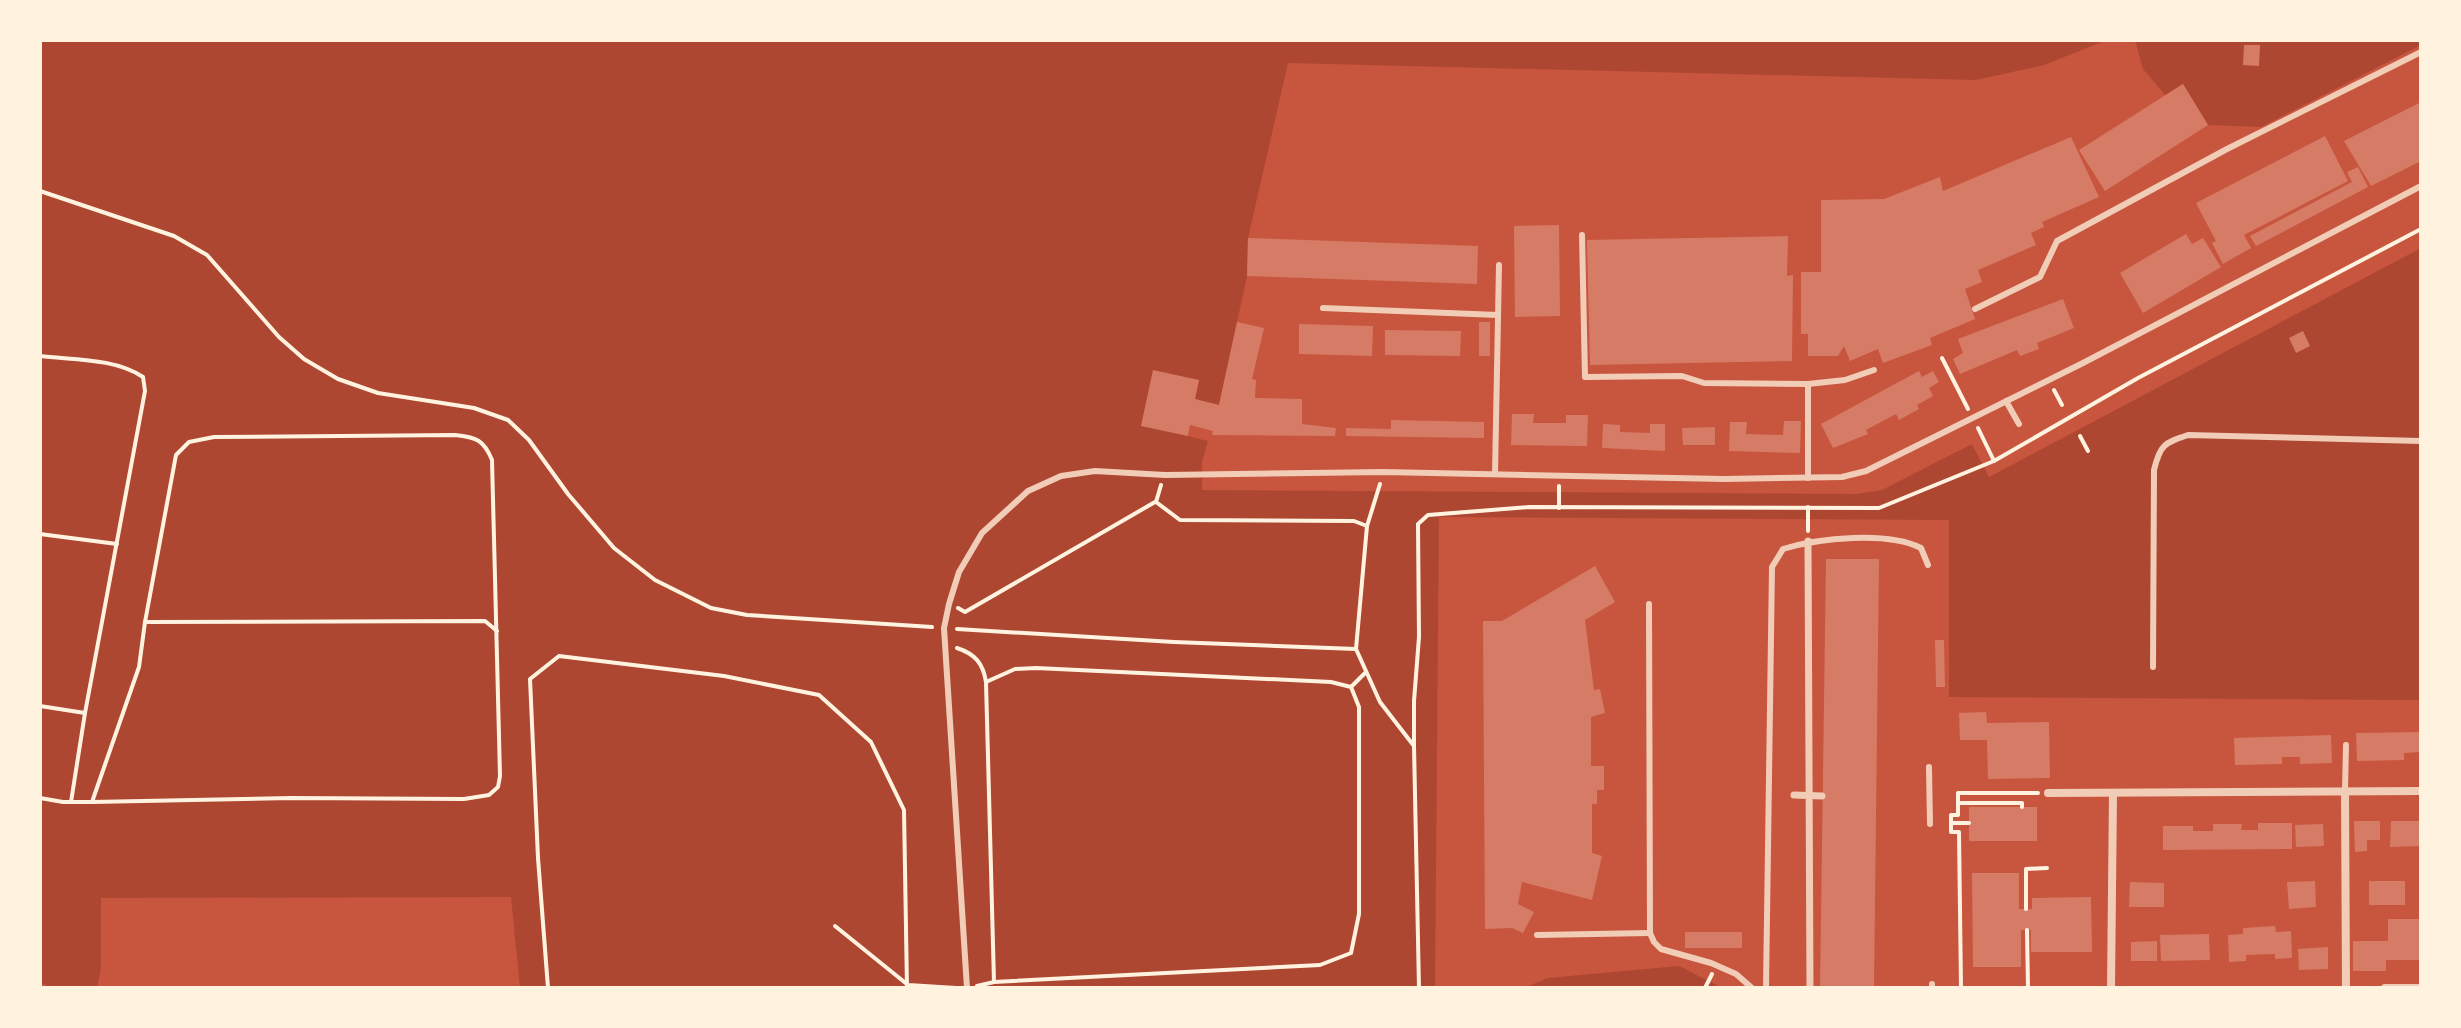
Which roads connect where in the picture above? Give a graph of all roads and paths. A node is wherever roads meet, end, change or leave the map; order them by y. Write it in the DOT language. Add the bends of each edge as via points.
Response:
graph roads {
  1 [pos="2421,52"];
  2 [pos="2421,186"];
  3 [pos="40,191"];
  4 [pos="2421,229"];
  5 [pos="1582,235"];
  6 [pos="1499,265"];
  7 [pos="1323,308"];
  8 [pos="1975,309"];
  9 [pos="1498,315"];
  10 [pos="40,356"];
  11 [pos="1874,370"];
  12 [pos="1808,384"];
  13 [pos="2006,401"];
  14 [pos="2019,424"];
  15 [pos="2080,436"];
  16 [pos="2421,441"];
  17 [pos="2088,451"];
  18 [pos="1384,472"];
  19 [pos="1495,474"];
  20 [pos="1165,475"];
  21 [pos="1559,475"];
  22 [pos="1808,478"];
  23 [pos="1156,502"];
  24 [pos="1808,507"];
  25 [pos="1559,508"];
  26 [pos="1808,519"];
  27 [pos="1367,526"];
  28 [pos="40,534"];
  29 [pos="1808,541"];
  30 [pos="117,544"];
  31 [pos="1928,565"];
  32 [pos="949,604"];
  33 [pos="1649,604"];
  34 [pos="145,622"];
  35 [pos="944,628"];
  36 [pos="497,631"];
  37 [pos="945,648"];
  38 [pos="1356,649"];
  39 [pos="2153,667"];
  40 [pos="1365,673"];
  41 [pos="986,682"];
  42 [pos="1351,687"];
  43 [pos="40,706"];
  44 [pos="85,713"];
  45 [pos="2346,745"];
  46 [pos="1414,746"];
  47 [pos="1929,767"];
  48 [pos="2345,791"];
  49 [pos="2421,791"];
  50 [pos="2048,793"];
  51 [pos="2113,793"];
  52 [pos="1794,795"];
  53 [pos="1809,796"];
  54 [pos="1822,796"];
  55 [pos="40,798"];
  56 [pos="71,802"];
  57 [pos="92,802"];
  58 [pos="1958,803"];
  59 [pos="2022,807"];
  60 [pos="1951,823"];
  61 [pos="1969,823"];
  62 [pos="1930,824"];
  63 [pos="2047,868"];
  64 [pos="2026,909"];
  65 [pos="835,926"];
  66 [pos="2027,930"];
  67 [pos="1650,933"];
  68 [pos="1537,935"];
  69 [pos="994,982"];
  70 [pos="907,986"];
  71 [pos="548,988"];
  72 [pos="966,988"];
  73 [pos="1419,988"];
  74 [pos="1752,988"];
  75 [pos="1766,988"];
  76 [pos="1810,988"];
  77 [pos="1961,988"];
  78 [pos="2028,988"];
  79 [pos="2111,988"];
  80 [pos="2346,988"];
  81 [pos="2385,988"];
  82 [pos="2421,988"];
  1 -- 8 [label="lane" via="2057,241 2040,277"];
  2 -- 13 [label="lane"];
  3 -- 35 [label="path" via="174,236 207,255 279,337 338,379 378,393 474,408 508,420 614,548 655,580 711,608"];
  4 -- 24 [label="path" via="2138,378 1994,461 1879,508"];
  5 -- 12 [label="lane" via="1585,377 1682,376 1704,383"];
  6 -- 9 [label="lane"];
  7 -- 9 [label="lane"];
  9 -- 19 [label="lane"];
  10 -- 30 [label="path" via="109,364 143,377 145,391"];
  11 -- 12 [label="lane"];
  12 -- 22 [label="lane"];
  13 -- 14 [label="lane"];
  13 -- 22 [label="lane" via="1866,471"];
  15 -- 17 [label="path"];
  16 -- 39 [label="lane" via="2188,435 2168,441 2154,470"];
  18 -- 19 [label="lane"];
  18 -- 20 [label="lane"];
  18 -- 27 [label="path"];
  19 -- 21 [label="lane"];
  20 -- 23 [label="path"];
  20 -- 32 [label="lane" via="1095,471 1061,476 1028,491 982,533 959,572"];
  21 -- 22 [label="lane"];
  21 -- 25 [label="path"];
  23 -- 27 [label="path" via="1180,520 1354,521"];
  23 -- 32 [label="path" via="965,612"];
  24 -- 25 [label="path"];
  24 -- 26 [label="path"];
  25 -- 46 [label="path" via="1448,511 1428,515 1418,524"];
  27 -- 38 [label="path"];
  28 -- 30 [label="path"];
  29 -- 31 [label="lane" via="1907,541 1921,548"];
  29 -- 53 [label="street"];
  29 -- 75 [label="lane" via="1783,549 1772,567"];
  30 -- 44 [label="path"];
  32 -- 35 [label="lane"];
  33 -- 67 [label="lane"];
  34 -- 36 [label="path" via="485,621"];
  34 -- 36 [label="path" via="176,455 189,442 214,437 455,435 474,437 492,460"];
  34 -- 57 [label="path" via="139,667"];
  35 -- 37 [label="lane"];
  35 -- 38 [label="path"];
  36 -- 57 [label="path" via="500,776 489,795"];
  37 -- 41 [label="path" via="971,653 984,667"];
  37 -- 72 [label="lane"];
  38 -- 40 [label="path"];
  40 -- 42 [label="path"];
  40 -- 46 [label="path"];
  41 -- 42 [label="path" via="1015,669 1036,668"];
  41 -- 69 [label="path"];
  42 -- 69 [label="path" via="1359,707 1359,914 1351,953 1320,965"];
  43 -- 44 [label="path"];
  44 -- 56 [label="path"];
  45 -- 48 [label="lane"];
  46 -- 73 [label="path"];
  47 -- 62 [label="lane"];
  48 -- 49 [label="street"];
  48 -- 51 [label="street"];
  48 -- 80 [label="street"];
  50 -- 51 [label="street"];
  50 -- 58 [label="path" via="1958,793"];
  51 -- 79 [label="street"];
  52 -- 53 [label="street"];
  53 -- 54 [label="street"];
  53 -- 76 [label="street"];
  55 -- 56 [label="path"];
  56 -- 57 [label="path"];
  58 -- 59 [label="path"];
  58 -- 60 [label="path"];
  60 -- 61 [label="path"];
  60 -- 77 [label="path" via="1951,832 1959,832"];
  63 -- 64 [label="path" via="2026,869"];
  65 -- 70 [label="path"];
  66 -- 78 [label="path"];
  67 -- 68 [label="lane"];
  67 -- 74 [label="lane" via="1661,949 1716,965"];
  69 -- 72 [label="path"];
  70 -- 71 [label="path" via="904,810 871,742 819,695 724,676 559,656 530,679"];
  70 -- 72 [label="path"];
  81 -- 82 [label="street"];
}
